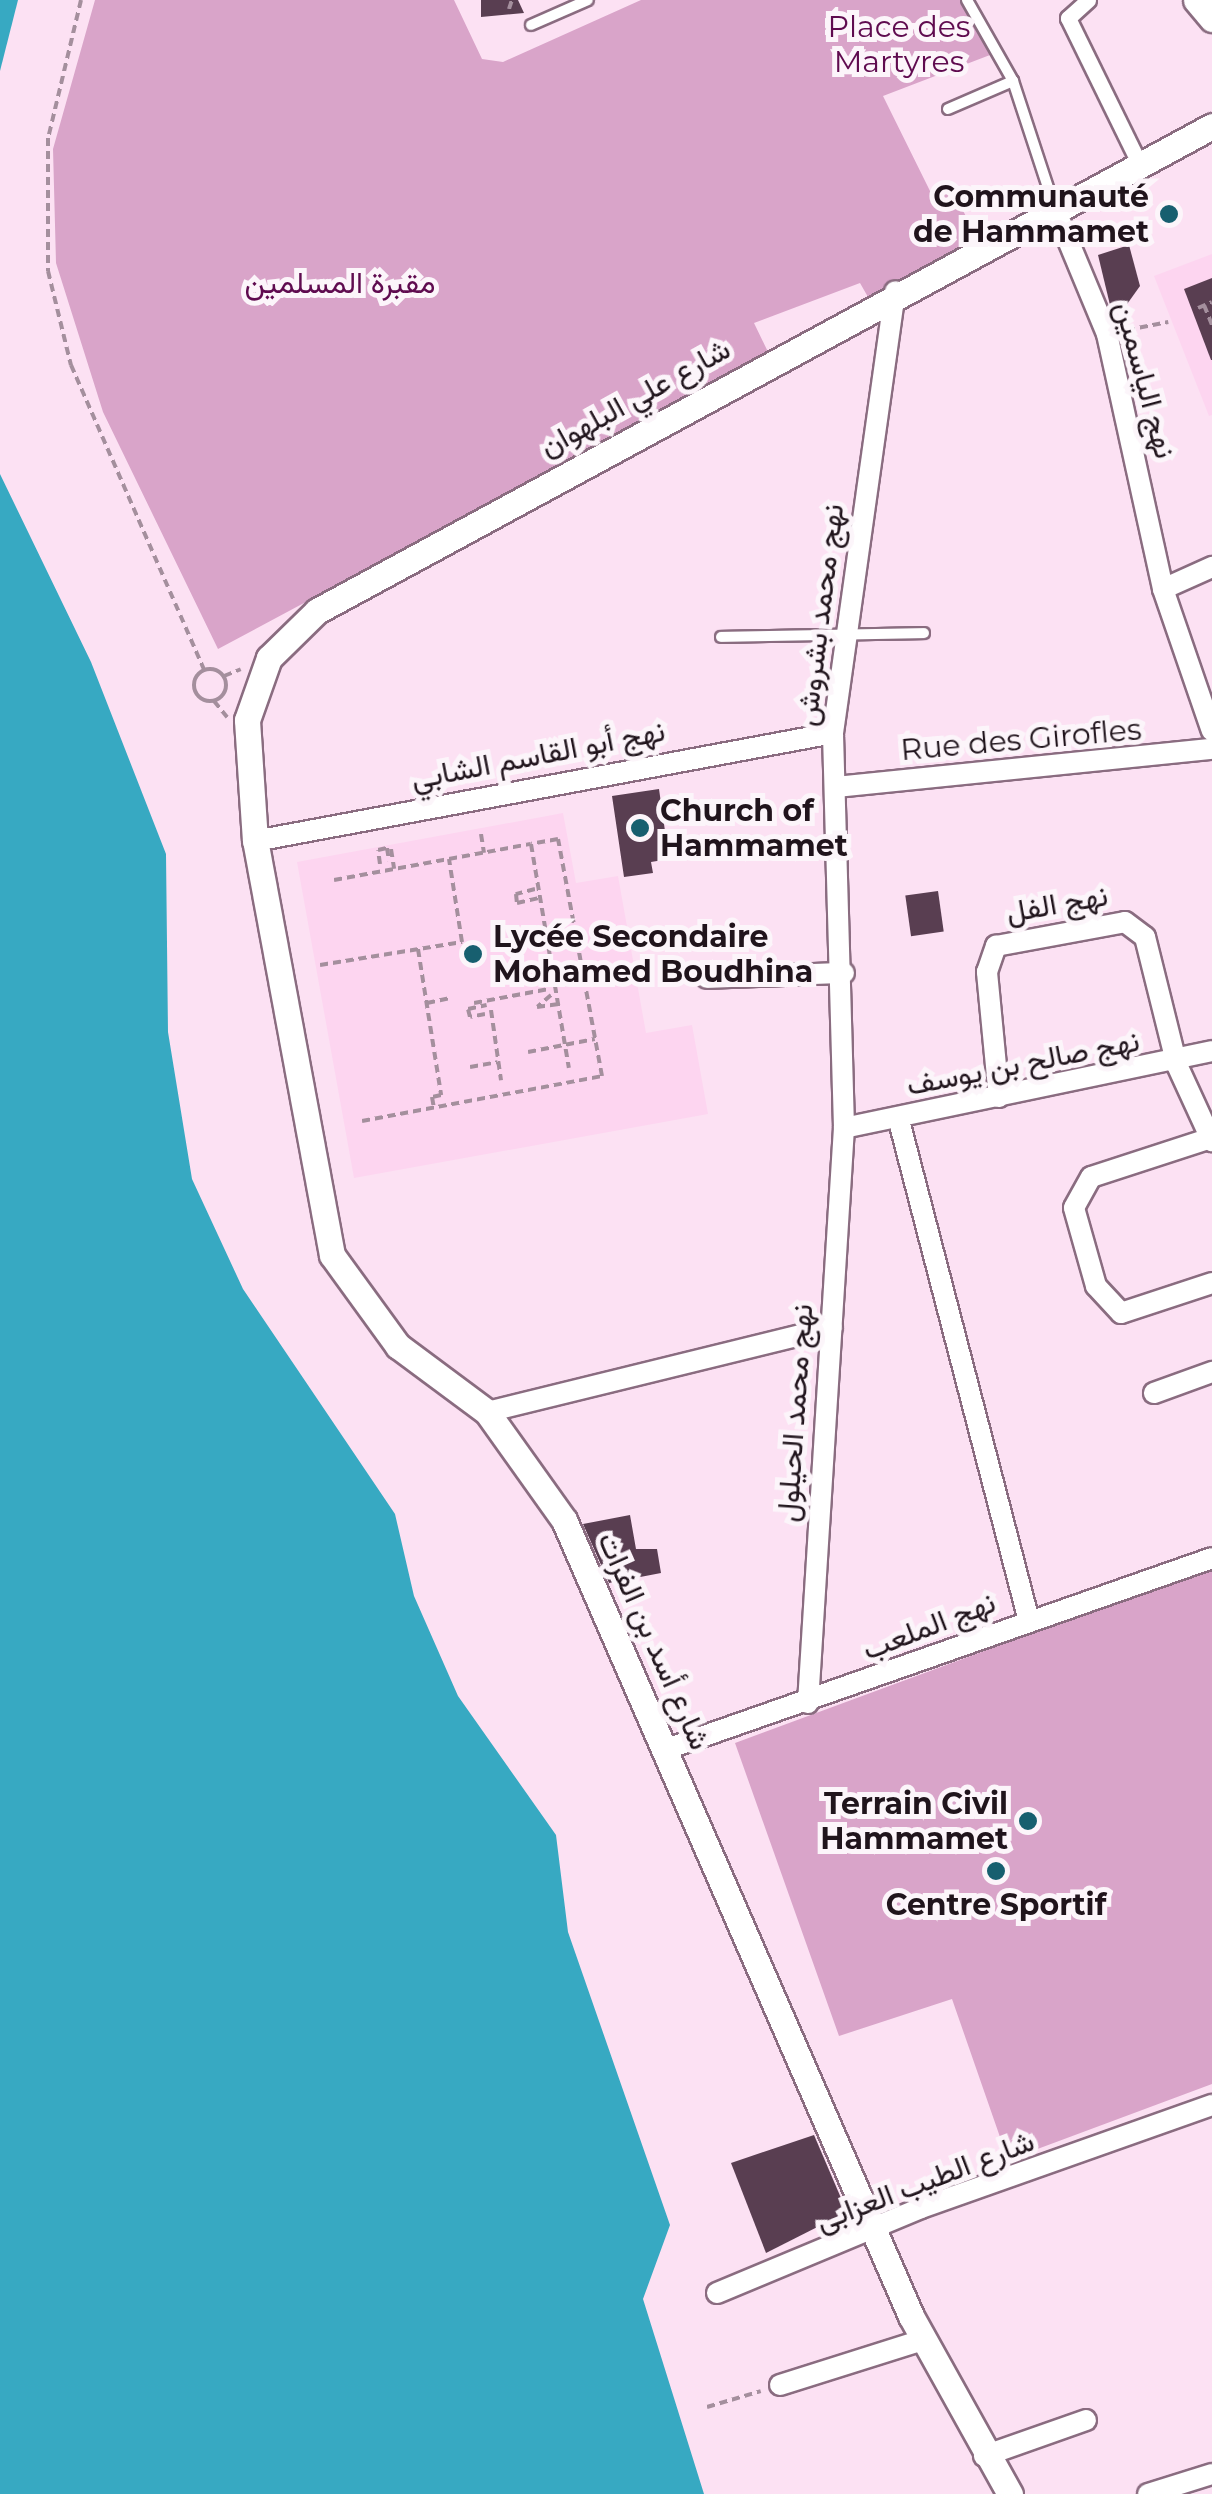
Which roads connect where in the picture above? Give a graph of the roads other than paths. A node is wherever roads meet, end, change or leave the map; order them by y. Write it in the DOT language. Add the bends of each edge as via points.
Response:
graph roads {
  1 [pos="588,0"];
  2 [pos="967,0"];
  3 [pos="1088,0"];
  4 [pos="1196,0"];
  5 [pos="1212,19"];
  6 [pos="531,26"];
  7 [pos="1013,81"];
  8 [pos="948,109"];
  9 [pos="1212,126"];
  10 [pos="1139,162"];
  11 [pos="1055,209"];
  12 [pos="895,292"];
  13 [pos="1212,568"];
  14 [pos="1163,589"];
  15 [pos="847,630"];
  16 [pos="924,632"];
  17 [pos="721,637"];
  18 [pos="1204,682"];
  19 [pos="1212,731"];
  20 [pos="833,732"];
  21 [pos="1212,749"];
  22 [pos="836,787"];
  23 [pos="255,842"];
  24 [pos="844,972"];
  25 [pos="707,978"];
  26 [pos="1212,1050"];
  27 [pos="1177,1064"];
  28 [pos="1000,1097"];
  29 [pos="898,1117"];
  30 [pos="844,1128"];
  31 [pos="1211,1140"];
  32 [pos="1212,1283"];
  33 [pos="832,1327"];
  34 [pos="1212,1372"];
  35 [pos="1154,1394"];
  36 [pos="487,1412"];
  37 [pos="1212,1558"];
  38 [pos="1029,1621"];
  39 [pos="808,1704"];
  40 [pos="668,1749"];
  41 [pos="1212,2105"];
  42 [pos="875,2233"];
  43 [pos="717,2293"];
  44 [pos="923,2340"];
  45 [pos="780,2385"];
  46 [pos="1086,2420"];
  47 [pos="984,2456"];
  48 [pos="1212,2474"];
  49 [pos="1010,2494"];
  50 [pos="1148,2494"];
  1 -- 6 [label="lane"];
  2 -- 7 [label="lane, نهج الياسمين"];
  3 -- 10 [label="street" via="1068,18"];
  4 -- 5 [label="street"];
  7 -- 8 [label="lane"];
  7 -- 11 [label="lane, نهج الياسمين"];
  9 -- 10 [label="street, شارع علي البلهوان"];
  10 -- 11 [label="street, شارع علي البلهوان"];
  11 -- 12 [label="street, شارع علي البلهوان"];
  11 -- 14 [label="street, نهج الياسمين" via="1108,334"];
  12 -- 15 [label="street, نهج محمد بشروش"];
  12 -- 23 [label="street, شارع علي البلهوان" via="294,627 263,669 248,720"];
  13 -- 14 [label="street"];
  14 -- 18 [label="street, نهج الياسمين"];
  15 -- 16 [label="lane"];
  15 -- 17 [label="lane"];
  15 -- 20 [label="street, نهج محمد بشروش"];
  18 -- 19 [label="street, نهج الياسمين"];
  20 -- 22 [label="street, نهج محمد بشروش"];
  20 -- 23 [label="street, نهج أبو القاسم الشابي"];
  21 -- 22 [label="street, Rue des Girofles"];
  22 -- 24 [label="street, نهج محمد بشروش"];
  23 -- 36 [label="street, شارع أسد بن الفرات" via="332,1255 398,1346"];
  24 -- 25 [label="street"];
  24 -- 30 [label="street, نهج محمد بشروش"];
  26 -- 27 [label="street, نهج صالح بن يوسف"];
  27 -- 28 [label="street, نهج صالح بن يوسف"];
  27 -- 28 [label="street, نهج الفل" via="1149,948 1133,924 1004,939 986,972"];
  27 -- 31 [label="street"];
  28 -- 29 [label="street, نهج صالح بن يوسف"];
  29 -- 30 [label="street, نهج صالح بن يوسف"];
  29 -- 38 [label="street"];
  30 -- 33 [label="street, نهج محمد الحيلول"];
  31 -- 32 [label="street" via="1091,1178 1074,1208 1096,1286 1120,1312"];
  33 -- 36 [label="street"];
  33 -- 39 [label="street, نهج محمد الحيلول"];
  34 -- 35 [label="street"];
  36 -- 40 [label="street, شارع أسد بن الفرات" via="564,1520"];
  37 -- 38 [label="street, نهج الملعب"];
  38 -- 39 [label="street, نهج الملعب"];
  39 -- 40 [label="street, نهج الملعب"];
  40 -- 42 [label="street, شارع أسد بن الفرات"];
  41 -- 42 [label="street, شارع الطيب العزابى" via="920,2208"];
  42 -- 43 [label="street, شارع الطيب العزابى"];
  42 -- 44 [label="street, شارع أسد بن الفرات"];
  44 -- 45 [label="street"];
  44 -- 47 [label="street, شارع أسد بن الفرات"];
  46 -- 47 [label="street"];
  47 -- 49 [label="street, شارع أسد بن الفرات"];
  48 -- 50 [label="street"];
}
